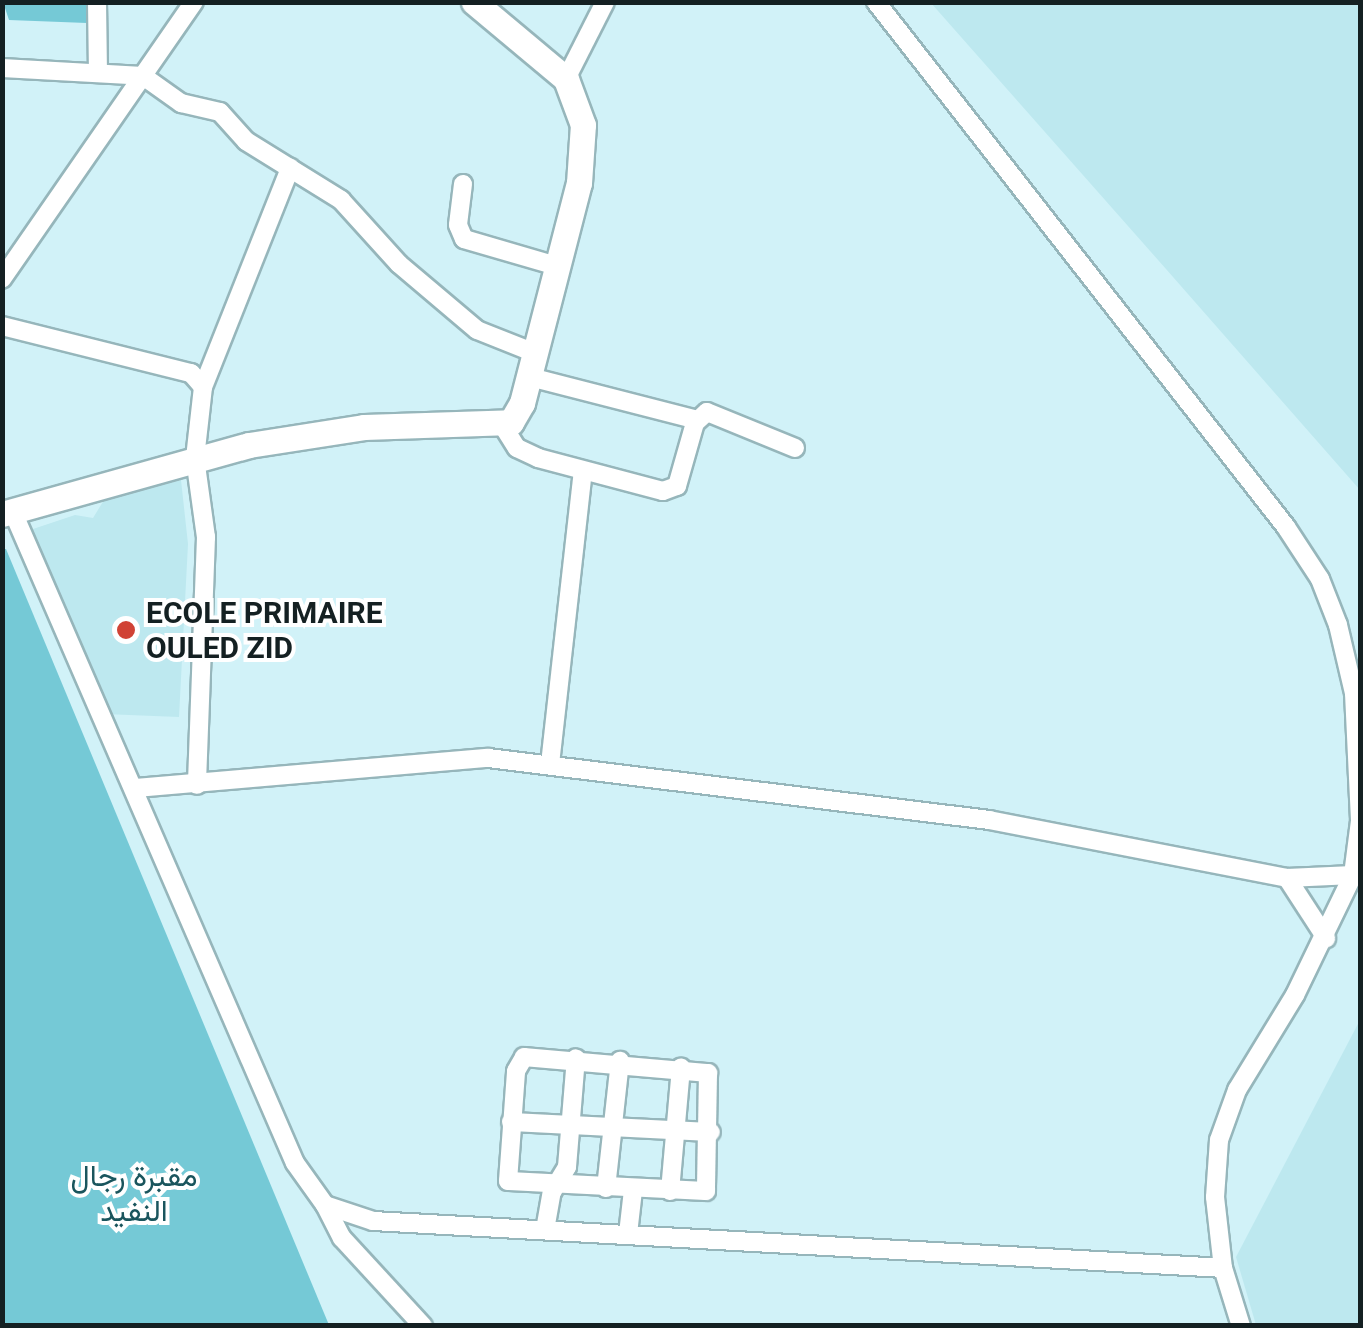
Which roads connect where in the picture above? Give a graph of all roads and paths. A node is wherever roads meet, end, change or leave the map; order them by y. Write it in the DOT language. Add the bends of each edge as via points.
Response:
graph roads {
  1 [pos="97,2"];
  2 [pos="194,2"];
  3 [pos="474,2"];
  4 [pos="605,2"];
  5 [pos="876,2"];
  6 [pos="2,68"];
  7 [pos="98,72"];
  8 [pos="144,76"];
  9 [pos="566,79"];
  10 [pos="290,168"];
  11 [pos="464,184"];
  12 [pos="557,266"];
  13 [pos="2,279"];
  14 [pos="2,326"];
  15 [pos="532,365"];
  16 [pos="203,388"];
  17 [pos="697,420"];
  18 [pos="503,426"];
  19 [pos="796,448"];
  20 [pos="195,458"];
  21 [pos="583,472"];
  22 [pos="8,513"];
  23 [pos="550,764"];
  24 [pos="197,784"];
  25 [pos="136,788"];
  26 [pos="1353,875"];
  27 [pos="1287,878"];
  28 [pos="1326,938"];
  29 [pos="576,1058"];
  30 [pos="620,1061"];
  31 [pos="680,1067"];
  32 [pos="511,1122"];
  33 [pos="572,1124"];
  34 [pos="612,1126"];
  35 [pos="676,1130"];
  36 [pos="710,1132"];
  37 [pos="555,1187"];
  38 [pos="606,1188"];
  39 [pos="634,1190"];
  40 [pos="670,1191"];
  41 [pos="325,1205"];
  42 [pos="545,1230"];
  43 [pos="628,1234"];
  44 [pos="1224,1268"];
  45 [pos="423,1326"];
  46 [pos="1241,1326"];
  1 -- 7 [label="street"];
  2 -- 8 [label="street"];
  3 -- 9 [label="street"];
  4 -- 9 [label="street"];
  5 -- 26 [label="street" via="1320,579 1354,693 1360,821"];
  6 -- 7 [label="street"];
  7 -- 8 [label="street"];
  8 -- 10 [label="street" via="190,107 220,112 246,141"];
  8 -- 13 [label="street"];
  9 -- 12 [label="street" via="581,108 583,150"];
  10 -- 15 [label="street" via="340,200 399,264 477,330"];
  10 -- 16 [label="street"];
  11 -- 12 [label="street" via="458,225 464,239"];
  12 -- 15 [label="street"];
  14 -- 16 [label="street" via="191,373"];
  15 -- 17 [label="street"];
  15 -- 18 [label="street" via="517,415"];
  16 -- 20 [label="street"];
  17 -- 19 [label="street" via="716,413"];
  17 -- 21 [label="street" via="682,476 671,490"];
  18 -- 20 [label="street" via="364,427"];
  18 -- 21 [label="street" via="522,451"];
  20 -- 22 [label="street"];
  20 -- 24 [label="street" via="206,538"];
  21 -- 23 [label="street"];
  22 -- 25 [label="street"];
  23 -- 24 [label="street" via="457,759"];
  23 -- 27 [label="street" via="989,820"];
  24 -- 25 [label="street"];
  25 -- 41 [label="street" via="294,1163"];
  26 -- 27 [label="street"];
  26 -- 28 [label="street"];
  27 -- 28 [label="street"];
  28 -- 44 [label="street" via="1237,1090 1219,1140 1215,1197"];
  29 -- 30 [label="street"];
  29 -- 32 [label="street" via="524,1056"];
  29 -- 33 [label="street"];
  30 -- 31 [label="street"];
  30 -- 34 [label="street"];
  31 -- 35 [label="street"];
  31 -- 36 [label="street" via="711,1076"];
  32 -- 33 [label="street"];
  32 -- 37 [label="street" via="506,1178"];
  33 -- 34 [label="street"];
  33 -- 37 [label="street" via="567,1166"];
  34 -- 35 [label="street"];
  34 -- 38 [label="street"];
  35 -- 36 [label="street"];
  35 -- 40 [label="street"];
  36 -- 40 [label="street" via="706,1191"];
  37 -- 38 [label="street"];
  37 -- 42 [label="street"];
  38 -- 39 [label="street"];
  39 -- 40 [label="street"];
  39 -- 43 [label="street"];
  41 -- 42 [label="street" via="373,1221"];
  41 -- 45 [label="street" via="342,1238"];
  42 -- 43 [label="street"];
  43 -- 44 [label="street"];
  44 -- 46 [label="street"];
}
